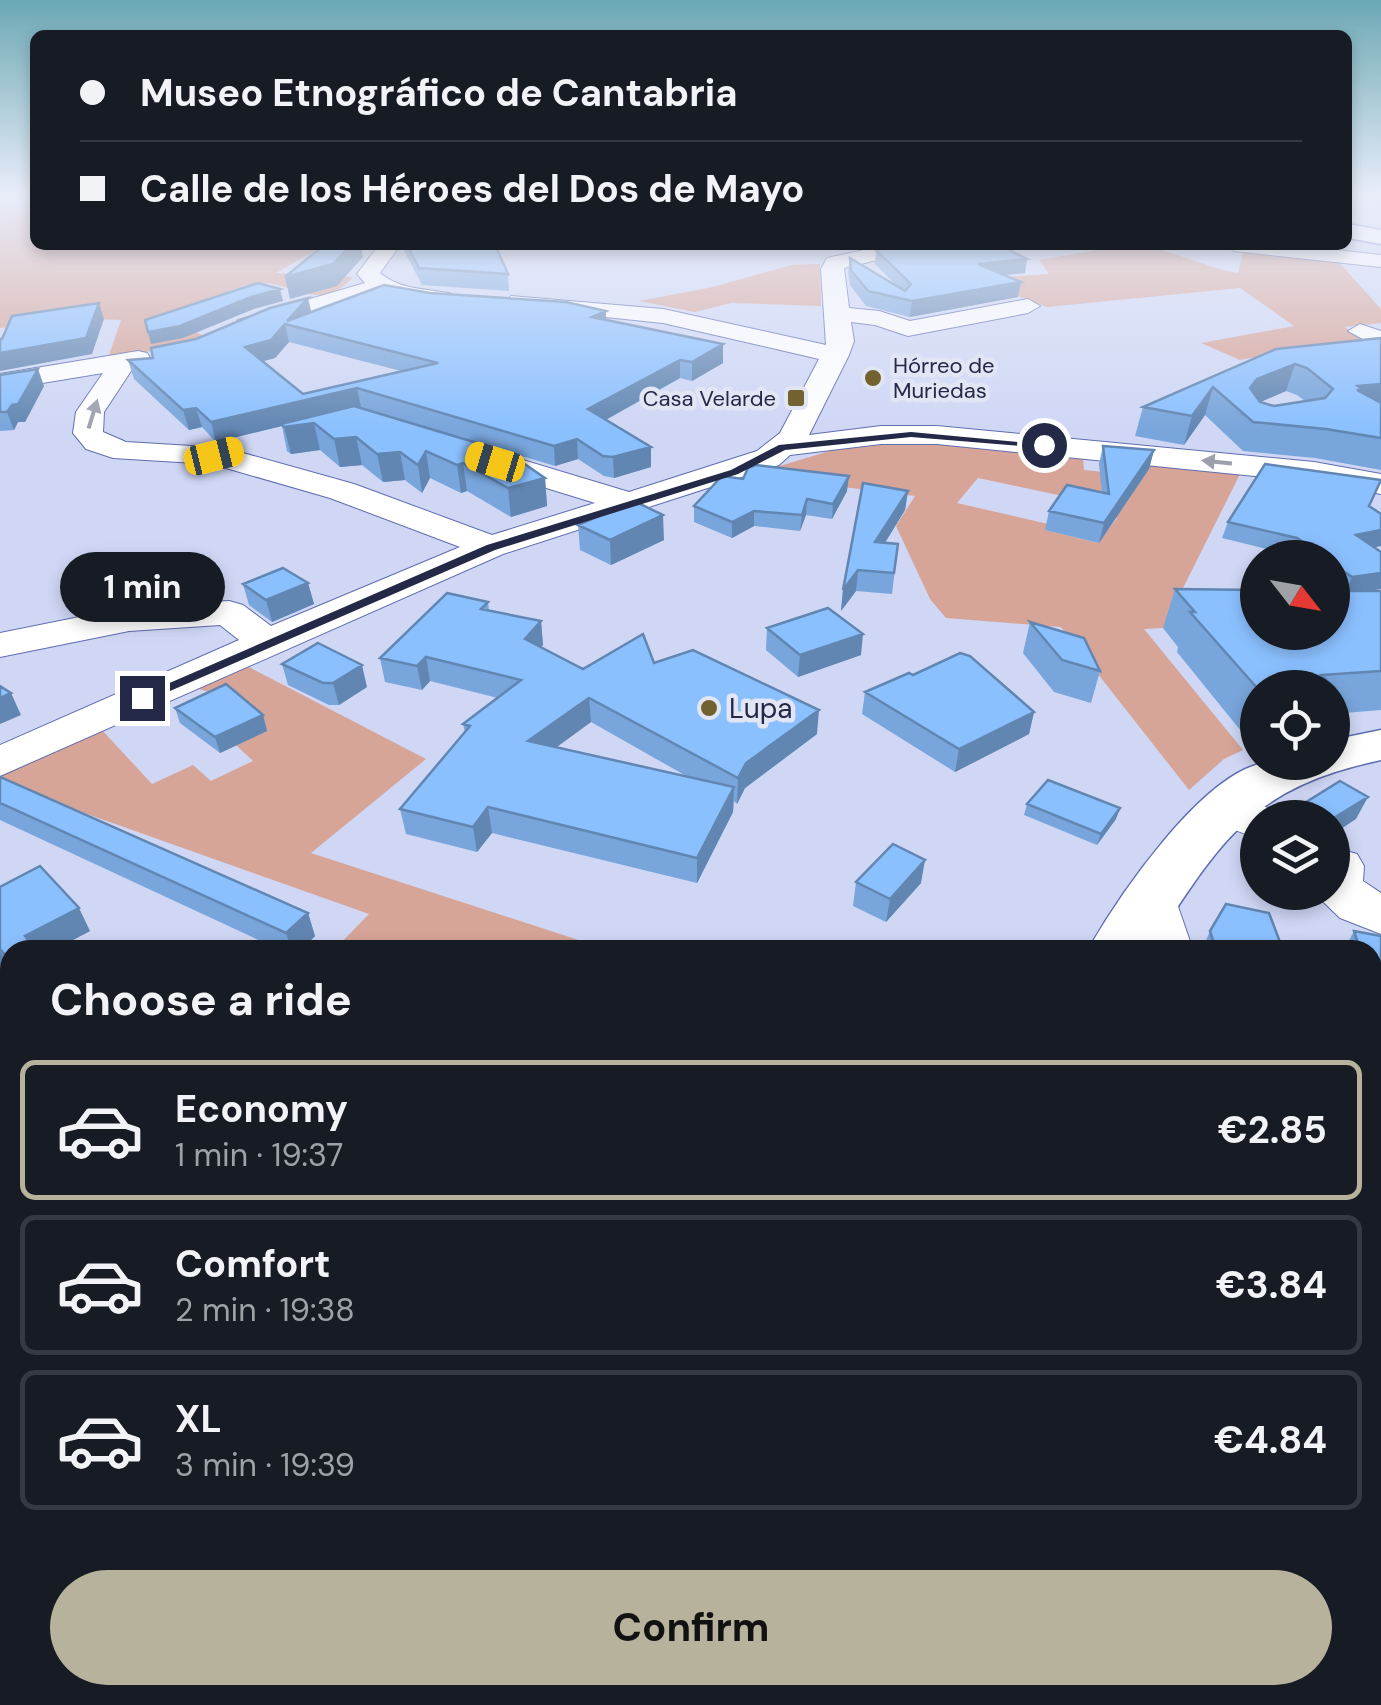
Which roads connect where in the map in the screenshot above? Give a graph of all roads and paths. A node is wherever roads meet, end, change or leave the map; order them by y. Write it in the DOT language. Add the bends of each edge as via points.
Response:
graph roads {
  1 [pos="369,273"];
  2 [pos="833,273"];
  3 [pos="379,286"];
  4 [pos="468,301"];
  5 [pos="500,301"];
  6 [pos="1028,306"];
  7 [pos="840,314"];
  8 [pos="226,334"];
  9 [pos="160,355"];
  10 [pos="836,355"];
  11 [pos="124,362"];
  12 [pos="0,382"];
  13 [pos="1276,434"];
  14 [pos="268,442"];
  15 [pos="783,447"];
  16 [pos="450,448"];
  17 [pos="214,456"];
  18 [pos="1314,472"];
  19 [pos="1381,484"];
  20 [pos="630,504"];
  21 [pos="491,548"];
  22 [pos="267,642"];
  23 [pos="0,645"];
  24 [pos="1381,745"];
  25 [pos="1350,751"];
  26 [pos="0,762"];
  27 [pos="1270,780"];
  28 [pos="1253,800"];
  29 [pos="1240,814"];
  30 [pos="1351,863"];
  31 [pos="1381,915"];
  32 [pos="1159,926"];
  33 [pos="1135,940"];
  1 -- 3 [label="street"];
  2 -- 7 [label="street"];
  3 -- 4 [label="street"];
  3 -- 8 [label="street"];
  5 -- 10 [label="street" via="674,318"];
  6 -- 7 [label="street" via="908,329"];
  7 -- 10 [label="street"];
  9 -- 11 [label="street"];
  10 -- 15 [label="street"];
  11 -- 12 [label="street"];
  17 -- 11 [label="street, one-way" via="124,451 92,440 90,412"];
  13 -- 18 [label="street"];
  14 -- 17 [label="street"];
  18 -- 15 [label="street, one-way" via="937,436"];
  15 -- 20 [label="street" via="753,465"];
  16 -- 20 [label="street"];
  17 -- 21 [label="street" via="342,491"];
  18 -- 19 [label="street"];
  20 -- 21 [label="street"];
  21 -- 22 [label="street"];
  22 -- 23 [label="street" via="229,613 129,620"];
  22 -- 26 [label="street"];
  24 -- 25 [label="main road"];
  27 -- 28 [label="main road"];
  29 -- 32 [label="main road" via="1196,832"];
  30 -- 31 [label="street" via="1336,887"];
  32 -- 33 [label="main road"];
}
